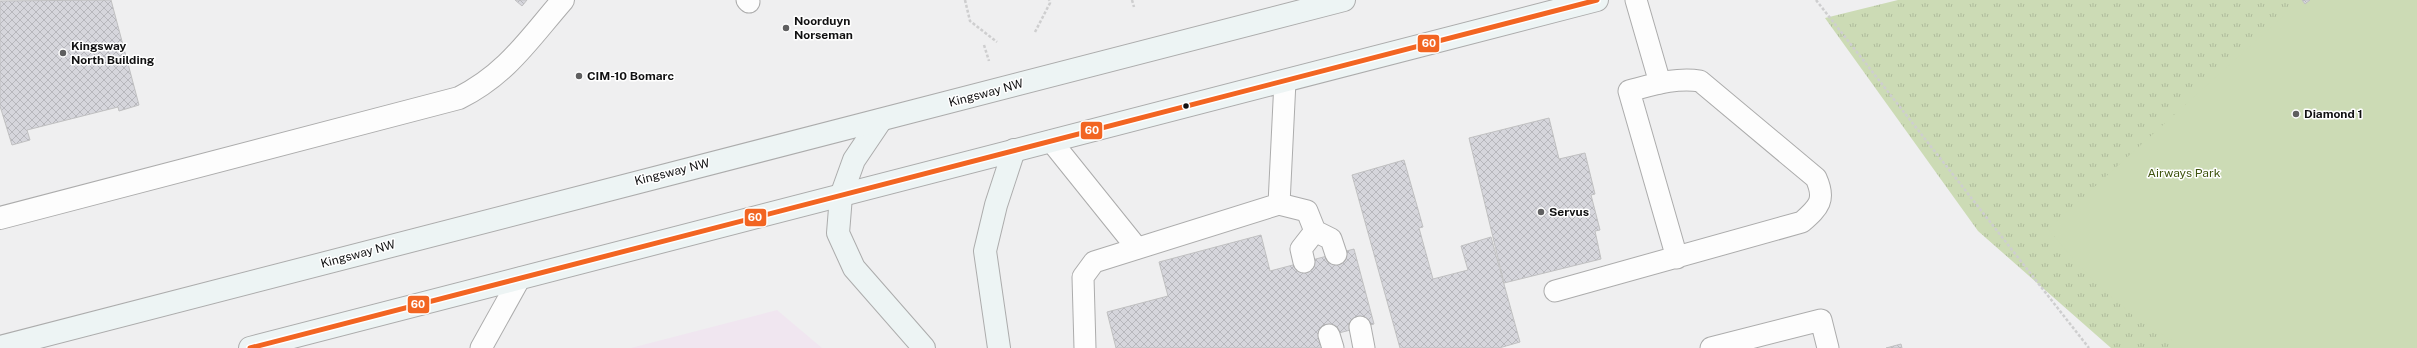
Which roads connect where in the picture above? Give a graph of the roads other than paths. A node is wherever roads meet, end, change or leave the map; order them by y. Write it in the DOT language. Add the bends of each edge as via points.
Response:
graph roads {
  1 [pos="563,0"];
  2 [pos="1344,0"];
  3 [pos="1597,0"];
  4 [pos="1636,0"];
  5 [pos="1285,80"];
  6 [pos="1660,83"];
  7 [pos="881,120"];
  8 [pos="1051,141"];
  9 [pos="1014,150"];
  10 [pos="841,196"];
  11 [pos="1279,204"];
  12 [pos="0,218"];
  13 [pos="1315,231"];
  14 [pos="1137,248"];
  15 [pos="1336,254"];
  16 [pos="1676,258"];
  17 [pos="1304,262"];
  18 [pos="520,278"];
  19 [pos="1556,291"];
  20 [pos="1360,327"];
  21 [pos="0,347"];
  22 [pos="250,348"];
  23 [pos="481,348"];
  24 [pos="924,348"];
  25 [pos="999,348"];
  26 [pos="1085,348"];
  27 [pos="1364,348"];
  28 [pos="1711,348"];
  29 [pos="1828,348"];
  1 -- 12 [label="street" via="503,70 481,87 459,98"];
  2 -- 7 [label="main road, Kingsway NW"];
  3 -- 5 [label="main road"];
  4 -- 6 [label="lane"];
  5 -- 8 [label="main road"];
  5 -- 11 [label="lane"];
  6 -- 16 [label="lane" via="1629,91"];
  6 -- 16 [label="lane" via="1700,81 1788,152 1816,178 1821,189 1822,200 1802,222"];
  7 -- 10 [label="main road" via="854,160"];
  7 -- 21 [label="main road, Kingsway NW"];
  8 -- 9 [label="main road"];
  8 -- 14 [label="lane"];
  9 -- 10 [label="main road"];
  9 -- 25 [label="main road" via="996,205 985,251"];
  10 -- 18 [label="main road"];
  10 -- 24 [label="main road" via="838,233 854,268"];
  11 -- 13 [label="lane" via="1307,211"];
  11 -- 14 [label="lane"];
  13 -- 15 [label="lane" via="1331,239"];
  13 -- 17 [label="lane" via="1301,249"];
  14 -- 26 [label="lane" via="1094,262 1083,277"];
  16 -- 19 [label="lane"];
  18 -- 22 [label="main road"];
  18 -- 23 [label="lane"];
  20 -- 27 [label="lane"];
  28 -- 29 [label="lane" via="1821,320"];
}
